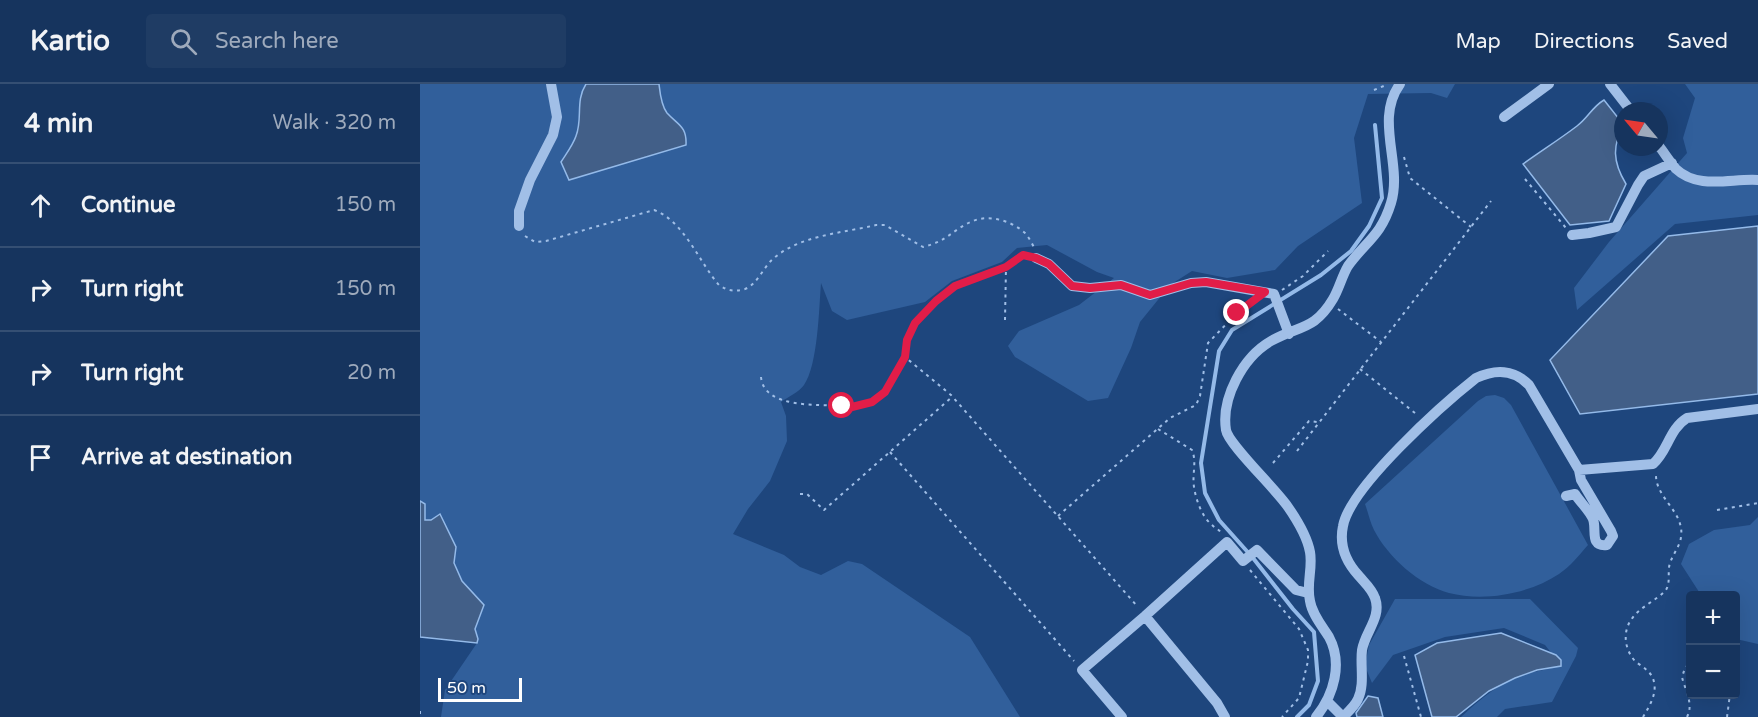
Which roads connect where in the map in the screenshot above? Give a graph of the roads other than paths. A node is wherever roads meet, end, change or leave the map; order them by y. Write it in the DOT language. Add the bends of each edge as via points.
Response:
graph roads {
  1 [pos="551,84"];
  2 [pos="1400,84"];
  3 [pos="1549,84"];
  4 [pos="1610,84"];
  5 [pos="1624,102"];
  6 [pos="1504,117"];
  7 [pos="1667,156"];
  8 [pos="1672,163"];
  9 [pos="1758,180"];
  10 [pos="519,226"];
  11 [pos="1572,235"];
  12 [pos="1036,258"];
  13 [pos="1289,334"];
  14 [pos="1758,409"];
  15 [pos="1579,470"];
  16 [pos="1566,496"];
  17 [pos="1308,593"];
  18 [pos="1145,616"];
  19 [pos="1327,701"];
  20 [pos="1122,717"];
  21 [pos="1225,717"];
  22 [pos="1316,717"];
  23 [pos="1343,717"];
  1 -- 10 [label="street" via="557,117 553,135 530,180 519,211"];
  2 -- 13 [label="street" via="1388,124 1396,182 1381,230 1348,266 1321,316"];
  3 -- 6 [label="street"];
  4 -- 5 [label="street"];
  7 -- 8 [label="street"];
  8 -- 9 [label="street" via="1690,177 1706,181"];
  8 -- 11 [label="street" via="1644,177 1616,228"];
  12 -- 13 [label="street" via="1049,264 1072,286 1121,285 1150,295 1206,282 1270,293 1282,311"];
  13 -- 17 [label="street" via="1272,340 1247,364 1232,387 1225,419 1234,444 1269,483 1304,533 1310,551"];
  14 -- 15 [label="street" via="1687,418 1678,424 1653,464"];
  15 -- 16 [label="street" via="1611,531 1611,541 1601,545 1596,542 1592,517 1575,494"];
  15 -- 23 [label="street" via="1529,385 1522,378 1499,371 1486,373 1469,384 1385,461 1352,504 1342,527 1344,554 1377,601 1375,619 1362,648 1358,700"];
  17 -- 18 [label="street" via="1296,590 1257,550 1243,561 1227,542"];
  17 -- 19 [label="street" via="1335,656 1336,676"];
  18 -- 20 [label="street" via="1082,670"];
  18 -- 21 [label="street"];
  19 -- 22 [label="street"];
  19 -- 23 [label="street"];
}
